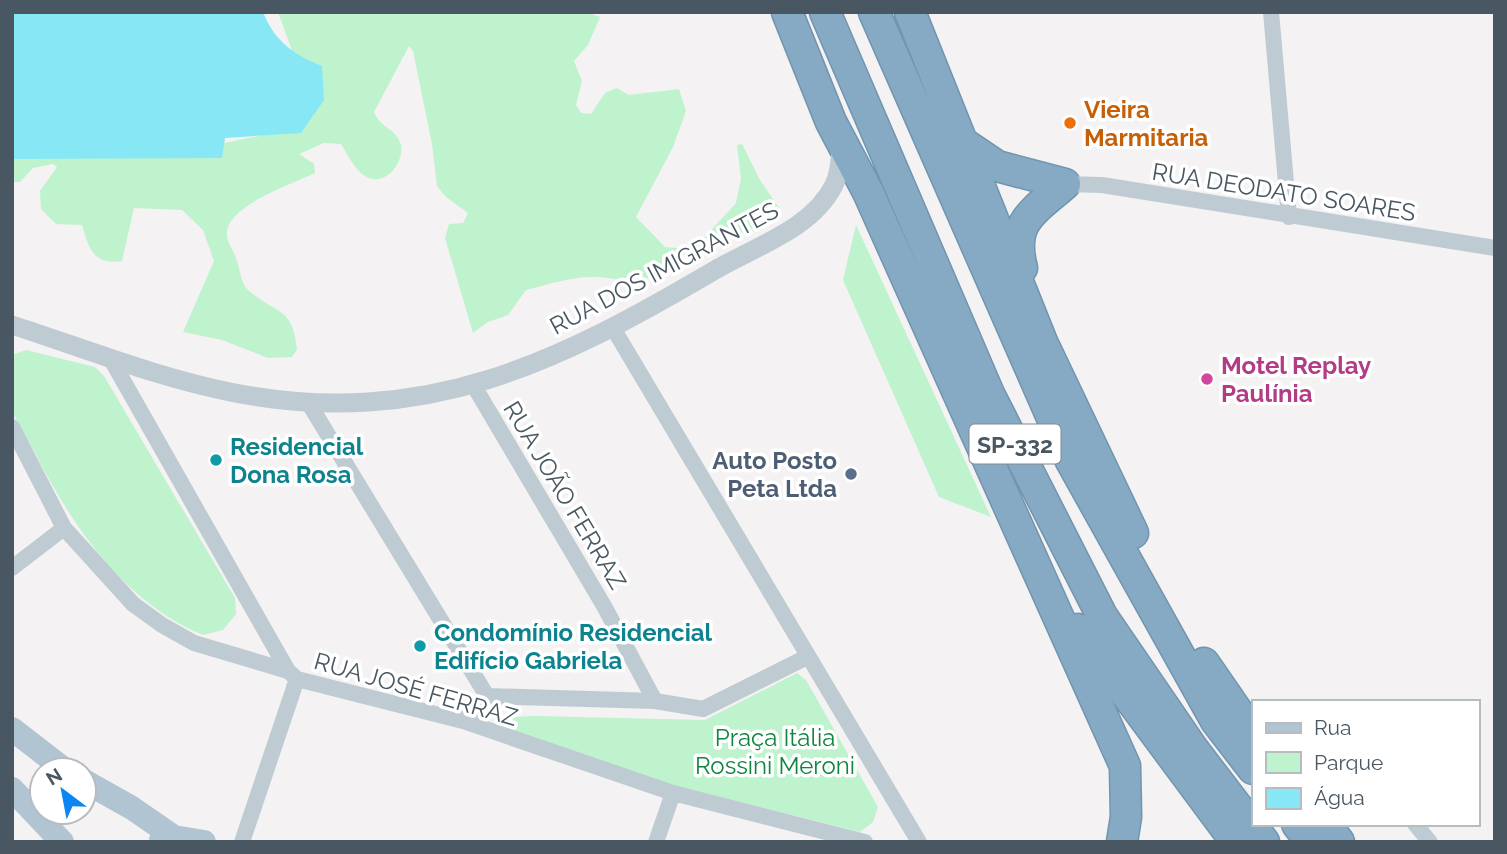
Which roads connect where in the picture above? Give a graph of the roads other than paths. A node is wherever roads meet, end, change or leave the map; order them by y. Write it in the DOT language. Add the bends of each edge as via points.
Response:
graph roads {
  1 [pos="787,12"];
  2 [pos="825,12"];
  3 [pos="874,12"];
  4 [pos="910,12"];
  5 [pos="1271,12"];
  6 [pos="842,142"];
  7 [pos="964,143"];
  8 [pos="1065,184"];
  9 [pos="1289,217"];
  10 [pos="1495,248"];
  11 [pos="12,325"];
  12 [pos="613,328"];
  13 [pos="1042,342"];
  14 [pos="112,361"];
  15 [pos="474,386"];
  16 [pos="308,402"];
  17 [pos="12,427"];
  18 [pos="64,528"];
  19 [pos="12,568"];
  20 [pos="1045,584"];
  21 [pos="807,657"];
  22 [pos="293,675"];
  23 [pos="487,696"];
  24 [pos="655,701"];
  25 [pos="463,721"];
  26 [pos="12,729"];
  27 [pos="1252,733"];
  28 [pos="47,756"];
  29 [pos="1252,768"];
  30 [pos="12,789"];
  31 [pos="98,789"];
  32 [pos="673,793"];
  33 [pos="1299,826"];
  34 [pos="1327,826"];
  35 [pos="1417,826"];
  36 [pos="163,839"];
  37 [pos="62,842"];
  38 [pos="204,842"];
  39 [pos="242,842"];
  40 [pos="656,842"];
  41 [pos="865,842"];
  42 [pos="919,842"];
  43 [pos="1122,842"];
  44 [pos="1236,842"];
  45 [pos="1264,842"];
  46 [pos="1311,842"];
  47 [pos="1339,842"];
  48 [pos="1430,842"];
  1 -- 6 [label="highway"];
  2 -- 45 [label="highway, SP-332" via="989,394 1102,616 1193,749"];
  3 -- 29 [label="highway, SP-332" via="1071,461 1216,721"];
  4 -- 7 [label="highway"];
  5 -- 9 [label="street"];
  6 -- 12 [label="street, RUA DOS IMIGRANTES" via="835,183 813,216"];
  6 -- 20 [label="highway"];
  7 -- 8 [label="highway" via="997,166"];
  7 -- 13 [label="highway"];
  8 -- 9 [label="street, RUA DEODATO SOARES" via="1102,185"];
  8 -- 13 [label="highway" via="1022,223 1017,248"];
  9 -- 10 [label="street, RUA DEODATO SOARES"];
  11 -- 14 [label="street, RUA DOS IMIGRANTES"];
  12 -- 15 [label="street, RUA DOS IMIGRANTES"];
  12 -- 21 [label="street"];
  13 -- 27 [label="highway" via="1171,606 1212,677"];
  14 -- 16 [label="street, RUA DOS IMIGRANTES" via="235,393"];
  14 -- 22 [label="street"];
  15 -- 16 [label="street, RUA DOS IMIGRANTES" via="398,401"];
  15 -- 24 [label="street, RUA JOÃO FERRAZ"];
  16 -- 23 [label="street"];
  17 -- 18 [label="street, RUA JOSÉ FERRAZ"];
  18 -- 19 [label="street"];
  18 -- 22 [label="street, RUA JOSÉ FERRAZ" via="133,604 162,625 194,643"];
  20 -- 43 [label="highway" via="1125,766"];
  20 -- 44 [label="highway"];
  21 -- 24 [label="street" via="703,709"];
  21 -- 42 [label="street"];
  22 -- 25 [label="street, RUA JOSÉ FERRAZ"];
  22 -- 39 [label="street"];
  23 -- 24 [label="street"];
  23 -- 25 [label="street"];
  25 -- 32 [label="street, RUA JOSÉ FERRAZ"];
  26 -- 28 [label="main road"];
  30 -- 37 [label="main road"];
  31 -- 36 [label="main road" via="132,808"];
  32 -- 40 [label="street"];
  32 -- 41 [label="street, RUA JOSÉ FERRAZ"];
  33 -- 46 [label="highway"];
  34 -- 47 [label="highway"];
  35 -- 48 [label="street"];
  36 -- 38 [label="main road"];
}
